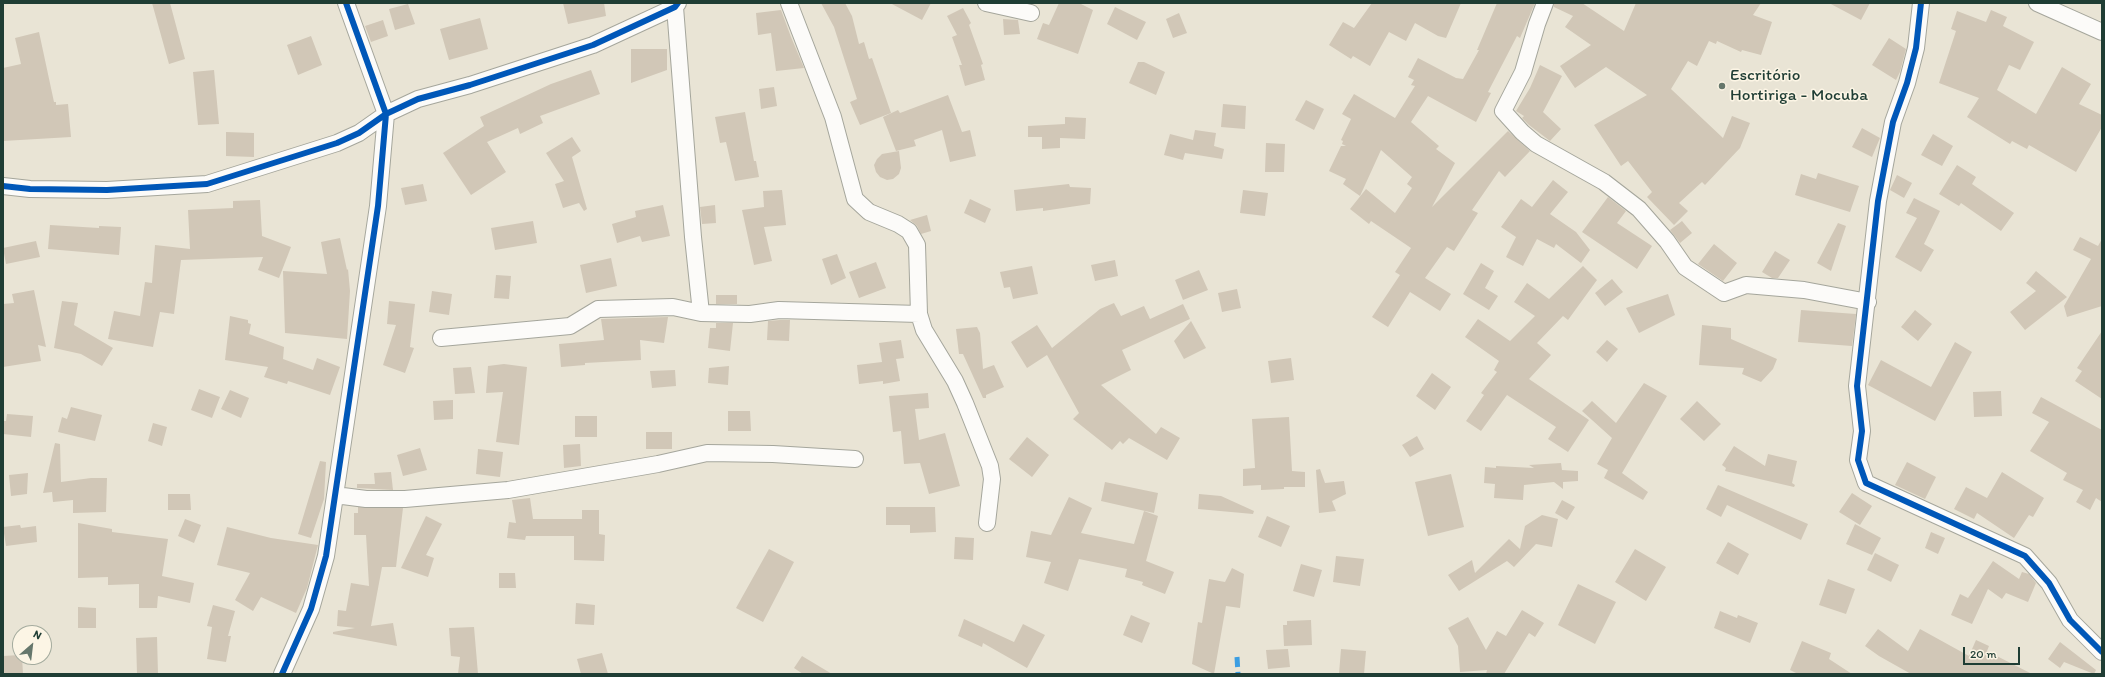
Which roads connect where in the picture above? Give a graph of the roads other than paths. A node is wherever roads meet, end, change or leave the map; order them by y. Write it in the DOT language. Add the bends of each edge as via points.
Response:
graph roads {
  1 [pos="346,3"];
  2 [pos="789,3"];
  3 [pos="986,3"];
  4 [pos="1545,3"];
  5 [pos="1921,3"];
  6 [pos="2037,3"];
  7 [pos="676,5"];
  8 [pos="1031,13"];
  9 [pos="2102,32"];
  10 [pos="386,114"];
  11 [pos="3,186"];
  12 [pos="1868,302"];
  13 [pos="701,313"];
  14 [pos="919,314"];
  15 [pos="441,338"];
  16 [pos="855,459"];
  17 [pos="335,494"];
  18 [pos="988,523"];
  19 [pos="2102,652"];
  20 [pos="282,674"];
  1 -- 10 [label="street"];
  2 -- 14 [label="street" via="833,117 855,199 869,212 909,231 917,245"];
  3 -- 8 [label="street"];
  4 -- 12 [label="street" via="1523,72 1503,111 1522,132 1536,144 1604,182 1639,209 1667,241 1685,267 1724,293 1746,285 1804,290"];
  5 -- 12 [label="street" via="1916,48 1893,122 1884,163"];
  6 -- 9 [label="street"];
  7 -- 10 [label="street" via="593,45 418,99"];
  7 -- 13 [label="street" via="692,229"];
  10 -- 11 [label="street" via="359,133 337,143 207,184 107,190"];
  10 -- 17 [label="street" via="378,206"];
  12 -- 19 [label="street" via="1857,386 1862,431 1858,460 1866,483 2025,556 2049,583 2070,620"];
  13 -- 14 [label="street" via="750,314 779,310"];
  13 -- 15 [label="street" via="673,308 598,309 570,326"];
  14 -- 18 [label="street" via="924,330 965,402 990,466 992,479"];
  16 -- 17 [label="street" via="706,453 643,467 508,490 366,500"];
  17 -- 20 [label="street" via="326,556 311,609"];
}
